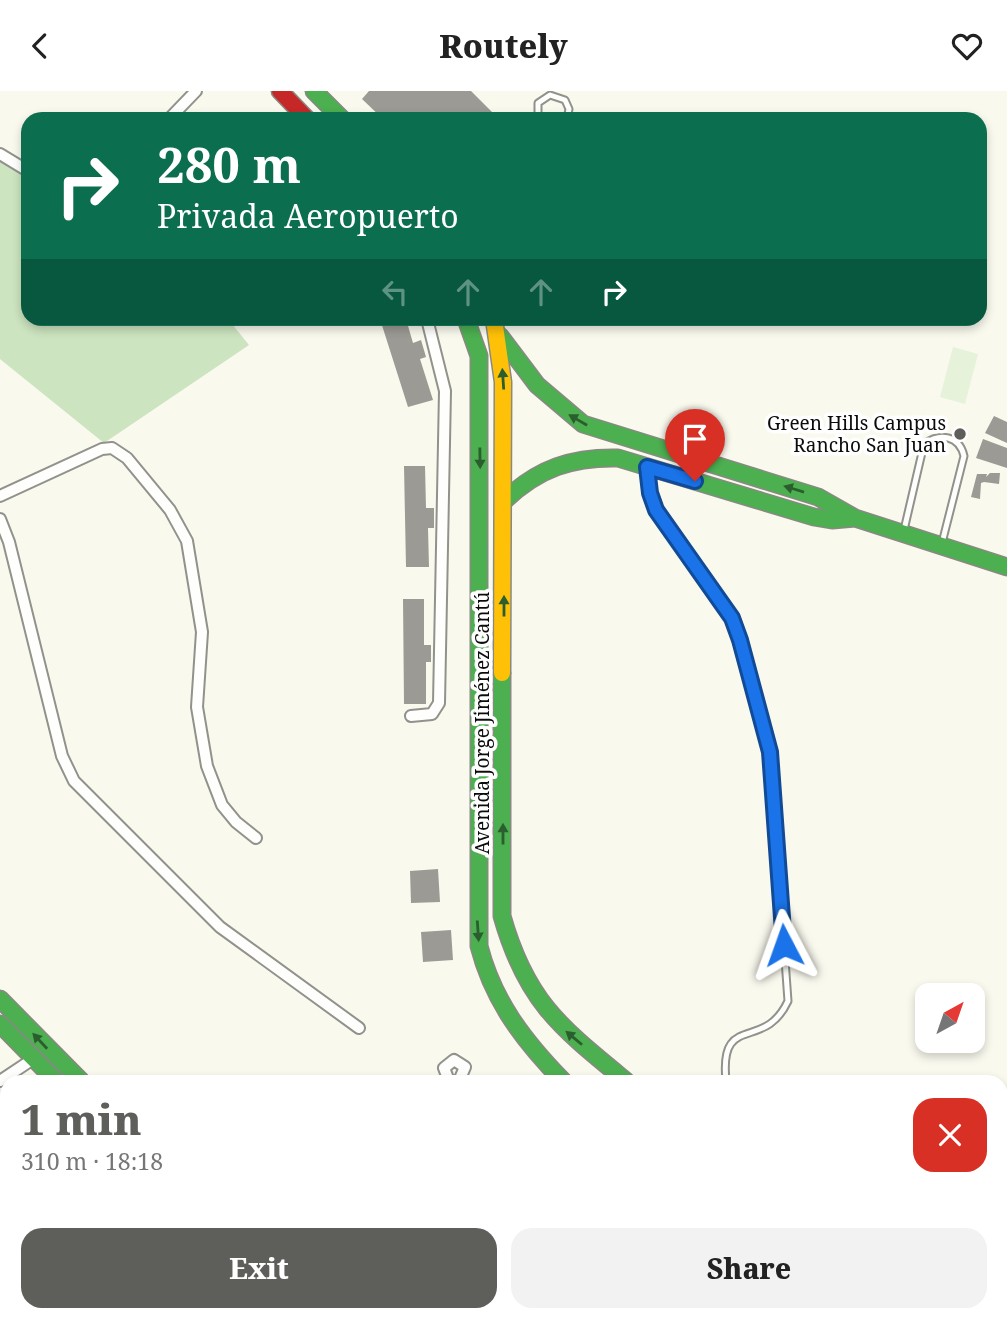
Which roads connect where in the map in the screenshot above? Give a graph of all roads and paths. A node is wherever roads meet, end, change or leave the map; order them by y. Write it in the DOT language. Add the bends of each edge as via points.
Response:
graph roads {
  1 [pos="196,91"];
  2 [pos="280,91"];
  3 [pos="314,91"];
  4 [pos="320,91"];
  5 [pos="545,94"];
  6 [pos="560,94"];
  7 [pos="176,112"];
  8 [pos="299,112"];
  9 [pos="334,112"];
  10 [pos="336,112"];
  11 [pos="538,112"];
  12 [pos="568,112"];
  13 [pos="0,154"];
  14 [pos="21,167"];
  15 [pos="429,326"];
  16 [pos="468,326"];
  17 [pos="496,326"];
  18 [pos="647,467"];
  19 [pos="0,496"];
  20 [pos="505,500"];
  21 [pos="855,518"];
  22 [pos="0,519"];
  23 [pos="903,534"];
  24 [pos="941,546"];
  25 [pos="1007,567"];
  26 [pos="411,716"];
  27 [pos="256,838"];
  28 [pos="0,999"];
  29 [pos="0,1024"];
  30 [pos="359,1028"];
  31 [pos="33,1059"];
  32 [pos="9,1075"];
  33 [pos="50,1075"];
  34 [pos="75,1075"];
  35 [pos="447,1075"];
  36 [pos="462,1075"];
  37 [pos="557,1075"];
  38 [pos="619,1075"];
  39 [pos="726,1075"];
  1 -- 7 [label="street"];
  2 -- 8 [label="main road"];
  3 -- 9 [label="main road"];
  4 -- 10 [label="main road"];
  5 -- 6 [label="lane"];
  5 -- 11 [label="lane"];
  6 -- 12 [label="lane"];
  13 -- 14 [label="street"];
  15 -- 26 [label="street" via="445,391 439,703 432,714"];
  16 -- 37 [label="main road, Avenida Jorge Jiménez Cantú, one-way" via="479,356 479,946 494,997 521,1038"];
  20 -- 17 [label="main road, Avenida Jorge Jiménez Cantú, one-way" via="503,381"];
  21 -- 17 [label="main road, one-way" via="817,497 583,424 532,383"];
  18 -- 20 [label="main road" via="618,458 556,463 527,478"];
  18 -- 21 [label="main road" via="814,517"];
  18 -- 39 [label="lane" via="656,510 732,618 770,752 788,1000 780,1017 768,1027 726,1046"];
  19 -- 27 [label="street" via="112,448 127,458 170,510 187,541 202,632 197,707 212,785 236,822"];
  38 -- 20 [label="main road, Avenida Jorge Jiménez Cantú, one-way" via="552,1019 529,991 511,955 502,916"];
  21 -- 23 [label="main road"];
  22 -- 30 [label="street" via="62,756 75,781 220,927"];
  23 -- 24 [label="main road"];
  23 -- 24 [label="lane" via="924,444 932,438 948,437 960,445 964,456"];
  24 -- 25 [label="main road"];
  34 -- 28 [label="main road, one-way"];
  29 -- 31 [label="main road"];
  31 -- 32 [label="street"];
  31 -- 33 [label="main road"];
  35 -- 36 [label="street" via="444,1068 454,1060 465,1067"];
}
